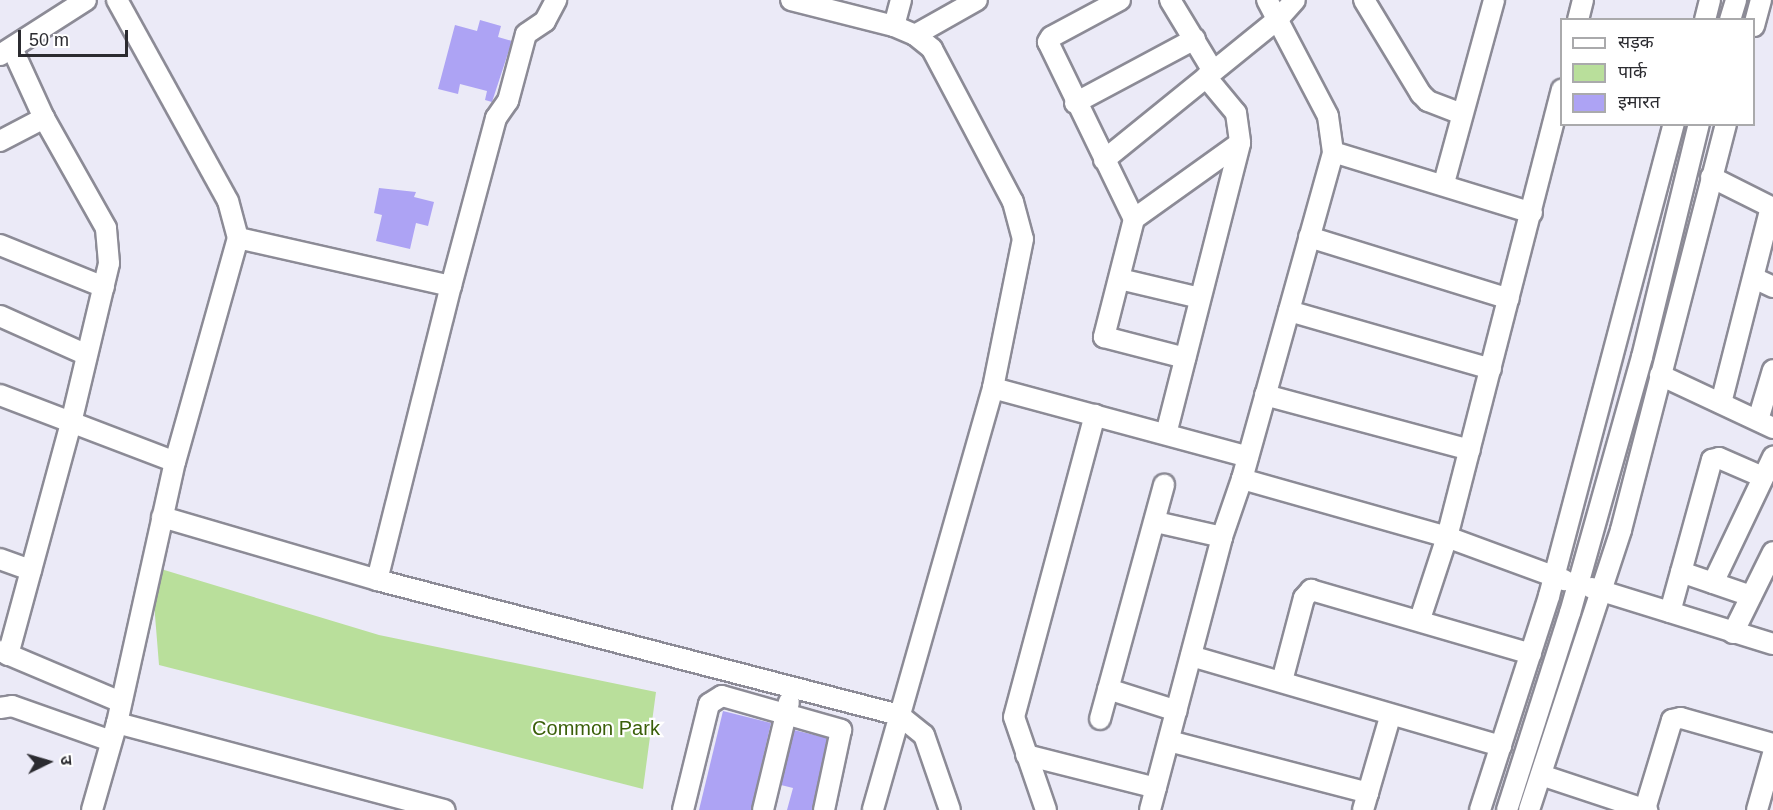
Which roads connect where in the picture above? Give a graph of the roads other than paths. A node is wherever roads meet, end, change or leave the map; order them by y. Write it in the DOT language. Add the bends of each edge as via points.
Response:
graph roads {
  1 [pos="86,0"];
  2 [pos="117,0"];
  3 [pos="556,0"];
  4 [pos="901,0"];
  5 [pos="977,0"];
  6 [pos="1120,0"];
  7 [pos="1170,0"];
  8 [pos="1267,0"];
  9 [pos="1295,0"];
  10 [pos="1364,0"];
  11 [pos="1494,0"];
  12 [pos="1583,0"];
  13 [pos="1710,0"];
  14 [pos="1736,0"];
  15 [pos="1761,0"];
  16 [pos="1769,0"];
  17 [pos="799,1"];
  18 [pos="1773,2"];
  19 [pos="1578,18"];
  20 [pos="1706,18"];
  21 [pos="1731,18"];
  22 [pos="1278,19"];
  23 [pos="1755,22"];
  24 [pos="894,27"];
  25 [pos="915,35"];
  26 [pos="1195,39"];
  27 [pos="6,52"];
  28 [pos="1210,74"];
  29 [pos="1560,98"];
  30 [pos="1075,103"];
  31 [pos="1462,114"];
  32 [pos="45,118"];
  33 [pos="1673,126"];
  34 [pos="1699,126"];
  35 [pos="1725,126"];
  36 [pos="0,141"];
  37 [pos="1240,143"];
  38 [pos="1333,152"];
  39 [pos="1104,160"];
  40 [pos="1711,177"];
  41 [pos="1444,183"];
  42 [pos="1772,208"];
  43 [pos="1532,213"];
  44 [pos="1134,219"];
  45 [pos="1309,237"];
  46 [pos="238,238"];
  47 [pos="0,245"];
  48 [pos="1754,278"];
  49 [pos="1120,279"];
  50 [pos="451,286"];
  51 [pos="104,287"];
  52 [pos="1773,287"];
  53 [pos="1200,298"];
  54 [pos="1509,299"];
  55 [pos="1288,311"];
  56 [pos="0,316"];
  57 [pos="87,355"];
  58 [pos="1185,358"];
  59 [pos="1491,369"];
  60 [pos="1773,370"];
  61 [pos="1660,375"];
  62 [pos="993,388"];
  63 [pos="0,395"];
  64 [pos="1265,395"];
  65 [pos="1721,403"];
  66 [pos="1095,415"];
  67 [pos="71,423"];
  68 [pos="1765,424"];
  69 [pos="1166,434"];
  70 [pos="1470,450"];
  71 [pos="1248,456"];
  72 [pos="1773,457"];
  73 [pos="175,462"];
  74 [pos="1763,477"];
  75 [pos="1242,479"];
  76 [pos="1164,486"];
  77 [pos="162,517"];
  78 [pos="1156,522"];
  79 [pos="1222,537"];
  80 [pos="1447,537"];
  81 [pos="1773,552"];
  82 [pos="0,559"];
  83 [pos="31,570"];
  84 [pos="1681,572"];
  85 [pos="1553,577"];
  86 [pos="377,580"];
  87 [pos="1713,583"];
  88 [pos="1578,584"];
  89 [pos="1603,590"];
  90 [pos="1751,596"];
  91 [pos="1670,612"];
  92 [pos="1420,619"];
  93 [pos="1733,633"];
  94 [pos="1773,644"];
  95 [pos="4,653"];
  96 [pos="1531,654"];
  97 [pos="1191,656"];
  98 [pos="1282,681"];
  99 [pos="792,687"];
  100 [pos="1108,689"];
  101 [pos="121,702"];
  102 [pos="0,708"];
  103 [pos="1177,711"];
  104 [pos="786,713"];
  105 [pos="899,715"];
  106 [pos="1390,717"];
  107 [pos="1100,719"];
  108 [pos="114,732"];
  109 [pos="1169,741"];
  110 [pos="1773,744"];
  111 [pos="1501,746"];
  112 [pos="1773,754"];
  113 [pos="1026,755"];
  114 [pos="1541,775"];
  115 [pos="1156,788"];
  116 [pos="1365,802"];
  117 [pos="92,810"];
  118 [pos="444,810"];
  119 [pos="683,810"];
  120 [pos="763,810"];
  121 [pos="824,810"];
  122 [pos="873,810"];
  123 [pos="950,810"];
  124 [pos="1046,810"];
  125 [pos="1149,810"];
  126 [pos="1480,810"];
  127 [pos="1507,810"];
  128 [pos="1529,810"];
  129 [pos="1646,810"];
  130 [pos="1757,810"];
  1 -- 27 [label="street"];
  2 -- 46 [label="street" via="228,201"];
  3 -- 50 [label="street" via="545,21 526,34 508,101 496,118"];
  4 -- 24 [label="street"];
  5 -- 25 [label="street"];
  6 -- 30 [label="street" via="1048,42"];
  7 -- 26 [label="street"];
  8 -- 22 [label="street"];
  9 -- 22 [label="street"];
  10 -- 31 [label="street" via="1421,94 1428,101"];
  11 -- 31 [label="street"];
  12 -- 19 [label="street"];
  13 -- 20 [label="street"];
  14 -- 21 [label="street"];
  15 -- 23 [label="street"];
  16 -- 18 [label="street"];
  17 -- 24 [label="street"];
  22 -- 28 [label="street"];
  22 -- 38 [label="street" via="1328,116"];
  24 -- 25 [label="street"];
  25 -- 62 [label="street" via="932,49 1020,218 1021,263"];
  26 -- 28 [label="street"];
  26 -- 30 [label="street"];
  27 -- 32 [label="street"];
  28 -- 37 [label="street" via="1236,113"];
  28 -- 39 [label="street"];
  29 -- 43 [label="street"];
  30 -- 39 [label="street"];
  31 -- 41 [label="street"];
  32 -- 36 [label="street"];
  32 -- 51 [label="street" via="106,228 109,255"];
  33 -- 85 [label="street"];
  34 -- 88 [label="street" via="1642,357"];
  35 -- 40 [label="street"];
  37 -- 44 [label="street"];
  37 -- 53 [label="street"];
  38 -- 41 [label="street"];
  38 -- 45 [label="street"];
  39 -- 44 [label="street"];
  40 -- 42 [label="street"];
  40 -- 61 [label="street"];
  41 -- 43 [label="street"];
  42 -- 48 [label="street"];
  43 -- 54 [label="street"];
  44 -- 49 [label="street"];
  45 -- 54 [label="street"];
  45 -- 55 [label="street"];
  46 -- 50 [label="street"];
  46 -- 73 [label="street"];
  47 -- 51 [label="street"];
  48 -- 52 [label="street"];
  48 -- 65 [label="street"];
  49 -- 53 [label="street"];
  49 -- 58 [label="street" via="1104,337"];
  50 -- 86 [label="street"];
  51 -- 57 [label="street"];
  53 -- 58 [label="street"];
  54 -- 59 [label="street"];
  55 -- 59 [label="street"];
  55 -- 64 [label="street"];
  56 -- 57 [label="street"];
  57 -- 67 [label="street"];
  58 -- 69 [label="street"];
  59 -- 70 [label="street"];
  60 -- 68 [label="street"];
  61 -- 65 [label="street"];
  61 -- 89 [label="street"];
  62 -- 66 [label="street"];
  62 -- 105 [label="street"];
  63 -- 67 [label="street"];
  64 -- 70 [label="street"];
  64 -- 71 [label="street"];
  65 -- 68 [label="street"];
  66 -- 69 [label="street"];
  66 -- 113 [label="street" via="1017,698 1014,717"];
  67 -- 73 [label="street"];
  67 -- 83 [label="street"];
  69 -- 71 [label="street"];
  70 -- 80 [label="street"];
  71 -- 75 [label="street"];
  72 -- 74 [label="street"];
  73 -- 77 [label="street"];
  74 -- 84 [label="street" via="1719,458 1712,460"];
  74 -- 87 [label="street"];
  75 -- 79 [label="street"];
  75 -- 80 [label="street"];
  76 -- 78 [label="street"];
  77 -- 86 [label="street"];
  77 -- 101 [label="street"];
  78 -- 79 [label="street"];
  78 -- 100 [label="street"];
  79 -- 97 [label="street"];
  80 -- 85 [label="street"];
  80 -- 92 [label="street"];
  81 -- 90 [label="street"];
  82 -- 83 [label="street"];
  83 -- 95 [label="street"];
  84 -- 87 [label="street"];
  84 -- 91 [label="street"];
  85 -- 88 [label="street"];
  85 -- 96 [label="street"];
  86 -- 99 [label="street"];
  87 -- 90 [label="street"];
  88 -- 89 [label="street"];
  88 -- 127 [label="street"];
  89 -- 91 [label="street"];
  89 -- 114 [label="street"];
  90 -- 93 [label="street"];
  91 -- 93 [label="street"];
  92 -- 96 [label="street"];
  92 -- 98 [label="street" via="1311,590 1304,598"];
  93 -- 94 [label="street"];
  95 -- 101 [label="street"];
  96 -- 111 [label="street"];
  97 -- 98 [label="street"];
  97 -- 103 [label="street"];
  98 -- 106 [label="street"];
  99 -- 104 [label="street"];
  99 -- 105 [label="street"];
  100 -- 103 [label="street"];
  100 -- 107 [label="street"];
  101 -- 108 [label="street"];
  102 -- 108 [label="street" via="12,706"];
  103 -- 109 [label="street"];
  104 -- 119 [label="street" via="722,696 715,698 709,704"];
  104 -- 120 [label="street"];
  104 -- 121 [label="street" via="841,730"];
  105 -- 122 [label="street"];
  105 -- 123 [label="street" via="924,735"];
  106 -- 111 [label="street"];
  106 -- 116 [label="street"];
  108 -- 117 [label="street"];
  108 -- 118 [label="street"];
  109 -- 115 [label="street"];
  109 -- 116 [label="street"];
  110 -- 129 [label="street" via="1681,718 1672,720"];
  111 -- 126 [label="street"];
  112 -- 130 [label="street"];
  113 -- 115 [label="street"];
  113 -- 124 [label="street"];
  114 -- 128 [label="street"];
  114 -- 129 [label="street"];
  115 -- 125 [label="street"];
}
